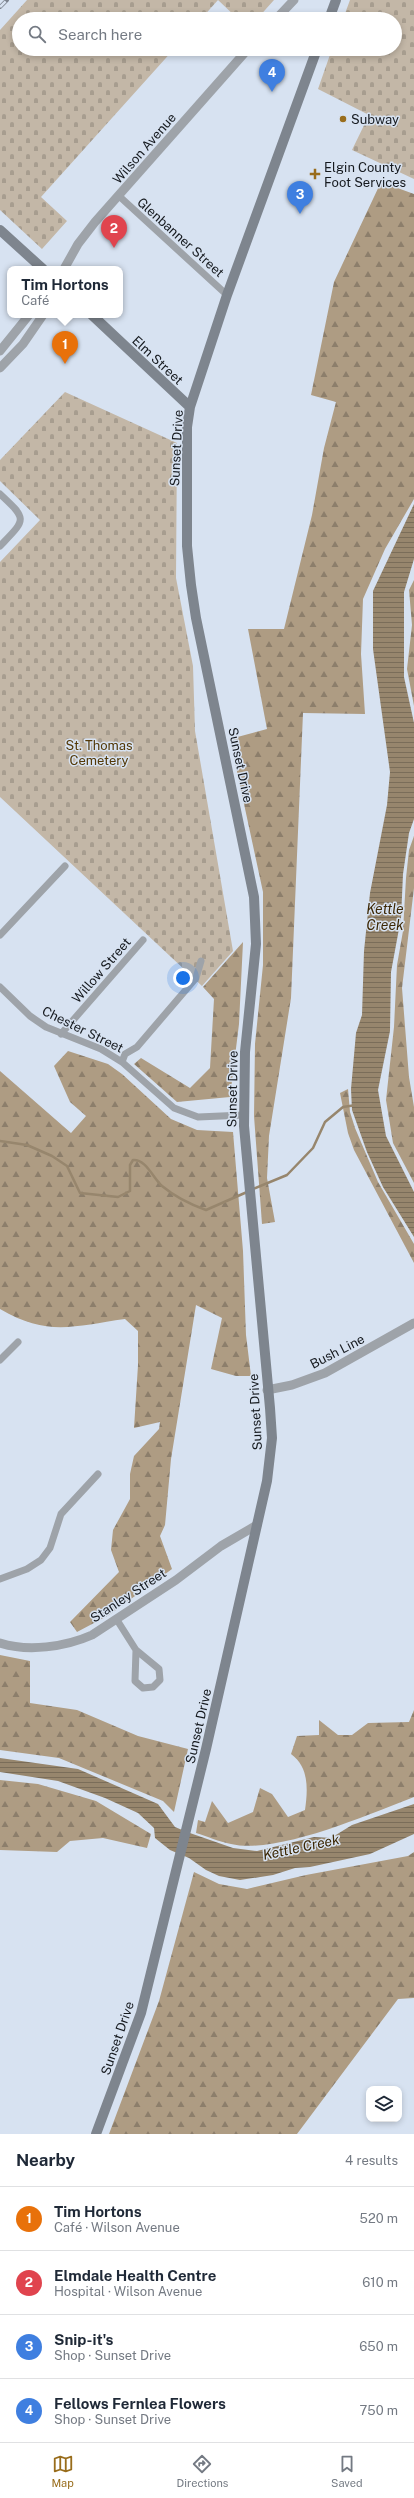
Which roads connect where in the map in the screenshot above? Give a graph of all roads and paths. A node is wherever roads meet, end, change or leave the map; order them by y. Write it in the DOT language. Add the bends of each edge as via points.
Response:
graph roads {
  1 [pos="294,0"];
  2 [pos="336,0"];
  3 [pos="283,12"];
  4 [pos="332,12"];
  5 [pos="242,56"];
  6 [pos="314,56"];
  7 [pos="118,196"];
  8 [pos="0,230"];
  9 [pos="40,266"];
  10 [pos="66,266"];
  11 [pos="227,295"];
  12 [pos="27,318"];
  13 [pos="95,318"];
  14 [pos="40,319"];
  15 [pos="0,351"];
  16 [pos="0,368"];
  17 [pos="190,407"];
  18 [pos="0,494"];
  19 [pos="0,546"];
  20 [pos="64,866"];
  21 [pos="0,935"];
  22 [pos="143,940"];
  23 [pos="201,962"];
  24 [pos="0,988"];
  25 [pos="61,1034"];
  26 [pos="122,1062"];
  27 [pos="244,1115"];
  28 [pos="414,1323"];
  29 [pos="18,1342"];
  30 [pos="0,1360"];
  31 [pos="267,1390"];
  32 [pos="98,1474"];
  33 [pos="257,1525"];
  34 [pos="0,1579"];
  35 [pos="117,1620"];
  36 [pos="0,1643"];
  37 [pos="136,1650"];
  38 [pos="96,2134"];
  1 -- 3 [label="street"];
  2 -- 4 [label="main road"];
  5 -- 7 [label="street, Wilson Avenue"];
  6 -- 11 [label="main road, Sunset Drive"];
  7 -- 10 [label="street, Wilson Avenue" via="78,244"];
  7 -- 11 [label="street, Glenbanner Street"];
  8 -- 9 [label="main road"];
  11 -- 17 [label="main road, Sunset Drive"];
  12 -- 15 [label="street"];
  13 -- 17 [label="main road, Elm Street"];
  14 -- 16 [label="street" via="23,344"];
  17 -- 27 [label="main road, Sunset Drive" via="186,493 189,565 196,618 254,897 256,944 245,1052"];
  18 -- 19 [label="street" via="19,512 20,519 18,527"];
  20 -- 21 [label="street"];
  22 -- 25 [label="street, Willow Street"];
  23 -- 26 [label="street" via="196,978 137,1047 125,1054"];
  24 -- 25 [label="street, Chester Street" via="30,1016"];
  25 -- 26 [label="street, Chester Street" via="101,1049"];
  26 -- 27 [label="street, Chester Street" via="165,1101 184,1112 198,1117"];
  27 -- 31 [label="main road, Sunset Drive"];
  28 -- 31 [label="street, Bush Line" via="324,1373 292,1385"];
  29 -- 30 [label="street"];
  31 -- 33 [label="main road, Sunset Drive" via="271,1451"];
  32 -- 34 [label="street" via="61,1514 50,1548 41,1560 27,1569"];
  33 -- 35 [label="street, Stanley Street" via="221,1546"];
  33 -- 38 [label="main road, Sunset Drive" via="190,1817 140,2013"];
  35 -- 36 [label="street, Stanley Street" via="80,1640 63,1644 36,1647"];
  35 -- 37 [label="street"];
  37 -- 37 [label="street" via="135,1681 143,1688 153,1687 160,1680 159,1670"];
}
